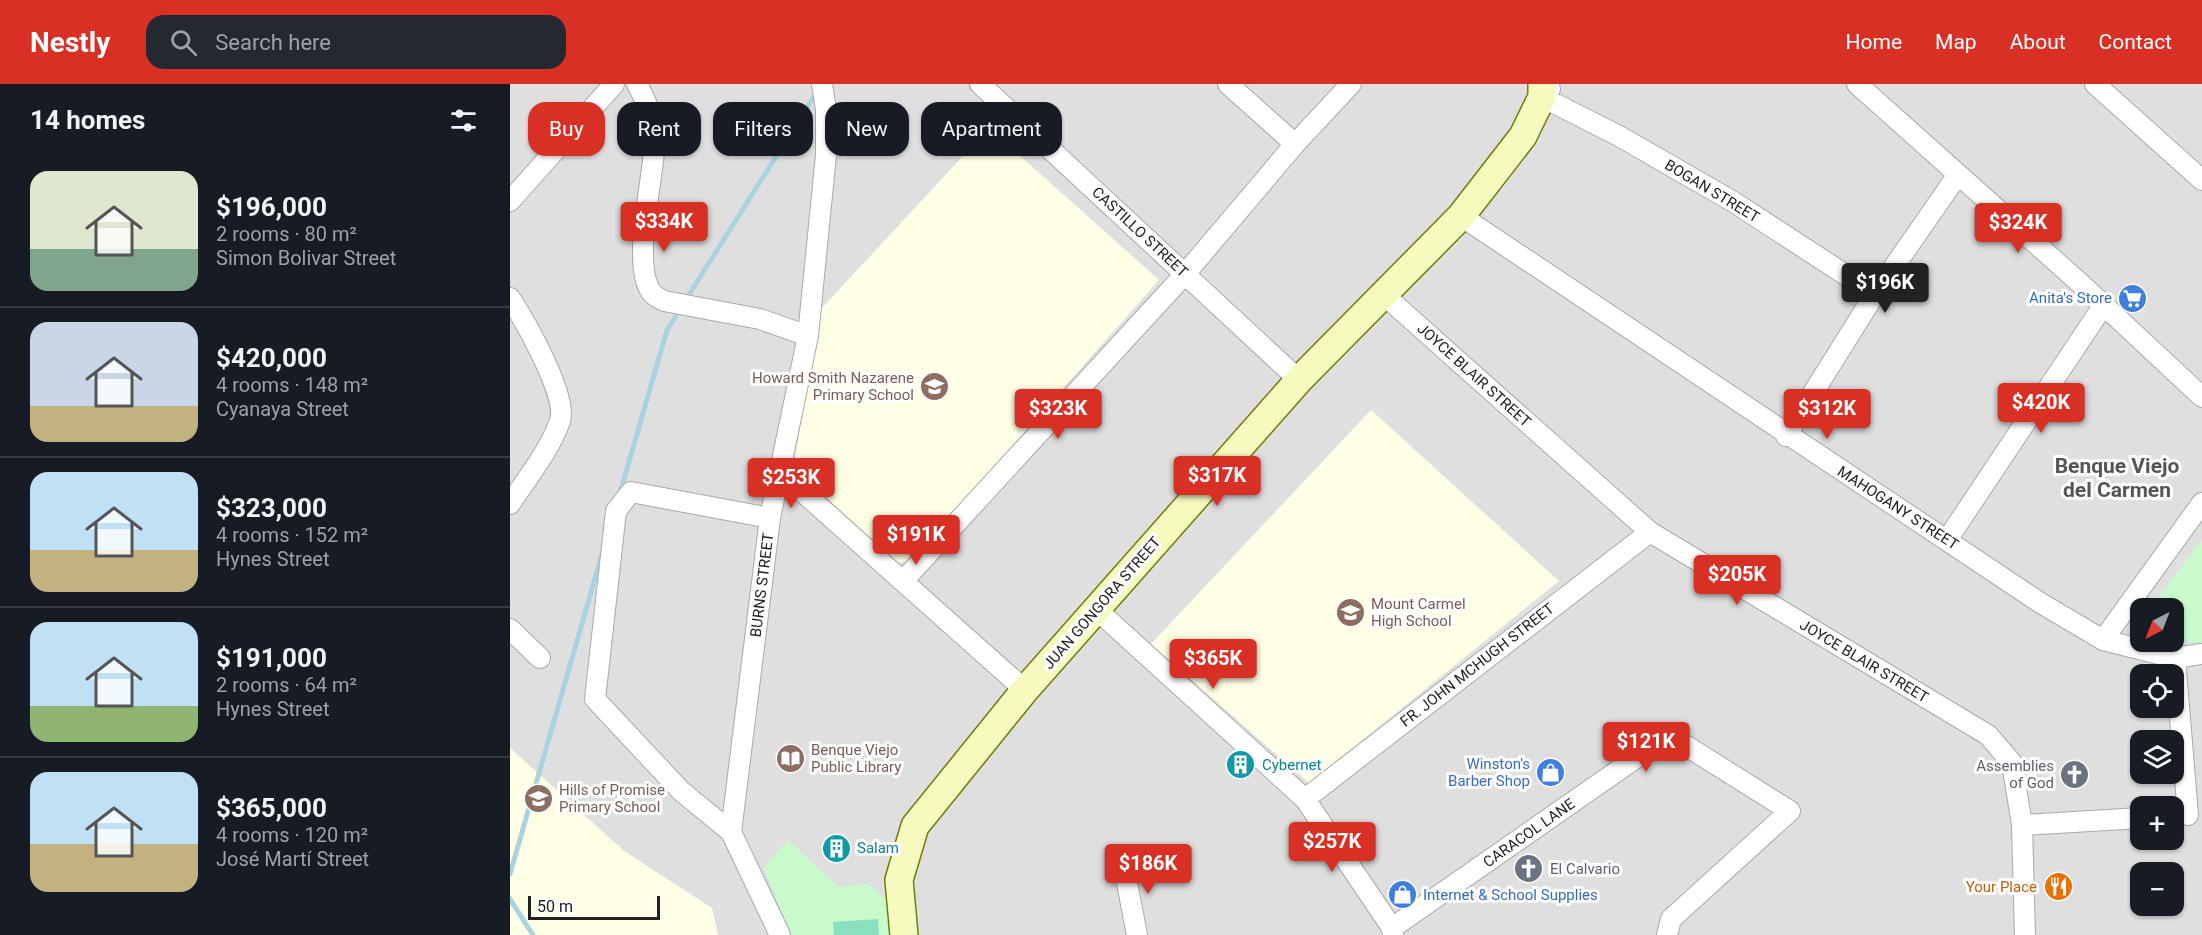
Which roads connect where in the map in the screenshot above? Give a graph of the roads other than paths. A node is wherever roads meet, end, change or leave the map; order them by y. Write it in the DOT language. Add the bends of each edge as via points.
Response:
graph roads {
  1 [pos="637,84"];
  2 [pos="822,84"];
  3 [pos="980,84"];
  4 [pos="1228,84"];
  5 [pos="1351,84"];
  6 [pos="1857,84"];
  7 [pos="2095,84"];
  8 [pos="612,85"];
  9 [pos="1546,88"];
  10 [pos="1295,144"];
  11 [pos="1957,176"];
  12 [pos="2202,180"];
  13 [pos="510,201"];
  14 [pos="1461,216"];
  15 [pos="1185,274"];
  16 [pos="1875,294"];
  17 [pos="1384,295"];
  18 [pos="510,298"];
  19 [pos="2103,306"];
  20 [pos="808,336"];
  21 [pos="1299,380"];
  22 [pos="2202,397"];
  23 [pos="1786,436"];
  24 [pos="779,471"];
  25 [pos="2202,503"];
  26 [pos="510,504"];
  27 [pos="770,518"];
  28 [pos="1650,532"];
  29 [pos="1947,540"];
  30 [pos="904,580"];
  31 [pos="1096,609"];
  32 [pos="510,629"];
  33 [pos="2103,640"];
  34 [pos="2202,654"];
  35 [pos="540,658"];
  36 [pos="2175,658"];
  37 [pos="1024,690"];
  38 [pos="1305,799"];
  39 [pos="2188,815"];
  40 [pos="2130,819"];
  41 [pos="2022,825"];
  42 [pos="731,832"];
  43 [pos="1123,862"];
  44 [pos="1392,932"];
  45 [pos="780,935"];
  46 [pos="904,935"];
  47 [pos="1137,935"];
  48 [pos="1667,935"];
  49 [pos="2025,935"];
  1 -- 20 [label="street" via="652,118 655,140 645,211 645,278 651,293 664,301 760,319"];
  2 -- 20 [label="street, BURNS STREET" via="826,155"];
  3 -- 15 [label="street, CASTILLO STREET"];
  4 -- 10 [label="street"];
  5 -- 10 [label="street"];
  6 -- 11 [label="street"];
  7 -- 12 [label="street"];
  8 -- 13 [label="street"];
  9 -- 14 [label="street, JUAN GONGORA STREET" via="1523,136"];
  9 -- 16 [label="street, BOGAN STREET"];
  10 -- 15 [label="street"];
  11 -- 16 [label="street"];
  11 -- 19 [label="street"];
  14 -- 17 [label="street, JUAN GONGORA STREET"];
  14 -- 23 [label="street, MAHOGANY STREET"];
  15 -- 21 [label="street, CASTILLO STREET"];
  15 -- 30 [label="street"];
  16 -- 23 [label="street"];
  17 -- 21 [label="street, JUAN GONGORA STREET"];
  17 -- 28 [label="street, JOYCE BLAIR STREET"];
  18 -- 26 [label="street" via="556,387 561,405 551,440"];
  19 -- 22 [label="street"];
  19 -- 29 [label="street"];
  20 -- 24 [label="street, BURNS STREET"];
  21 -- 31 [label="street, JUAN GONGORA STREET"];
  23 -- 29 [label="street, MAHOGANY STREET"];
  24 -- 27 [label="street, BURNS STREET"];
  24 -- 30 [label="street"];
  25 -- 33 [label="street"];
  27 -- 42 [label="street, BURNS STREET"];
  27 -- 42 [label="street" via="631,492 616,511 595,699 681,791"];
  28 -- 38 [label="street, FR. JOHN MCHUGH STREET"];
  28 -- 41 [label="street, JOYCE BLAIR STREET" via="1988,735 2012,763"];
  29 -- 33 [label="street, MAHOGANY STREET"];
  30 -- 37 [label="street"];
  31 -- 37 [label="street, JUAN GONGORA STREET"];
  31 -- 38 [label="street"];
  32 -- 35 [label="street"];
  33 -- 36 [label="street, MAHOGANY STREET"];
  34 -- 36 [label="street, MAHOGANY STREET"];
  36 -- 39 [label="street"];
  37 -- 46 [label="street, JUAN GONGORA STREET" via="915,826 899,880"];
  38 -- 44 [label="street"];
  40 -- 41 [label="street"];
  41 -- 49 [label="street, JOYCE BLAIR STREET"];
  42 -- 45 [label="street"];
  43 -- 47 [label="street"];
  44 -- 48 [label="street, CARACOL LANE" via="1669,735 1790,811 1671,919"];
}
